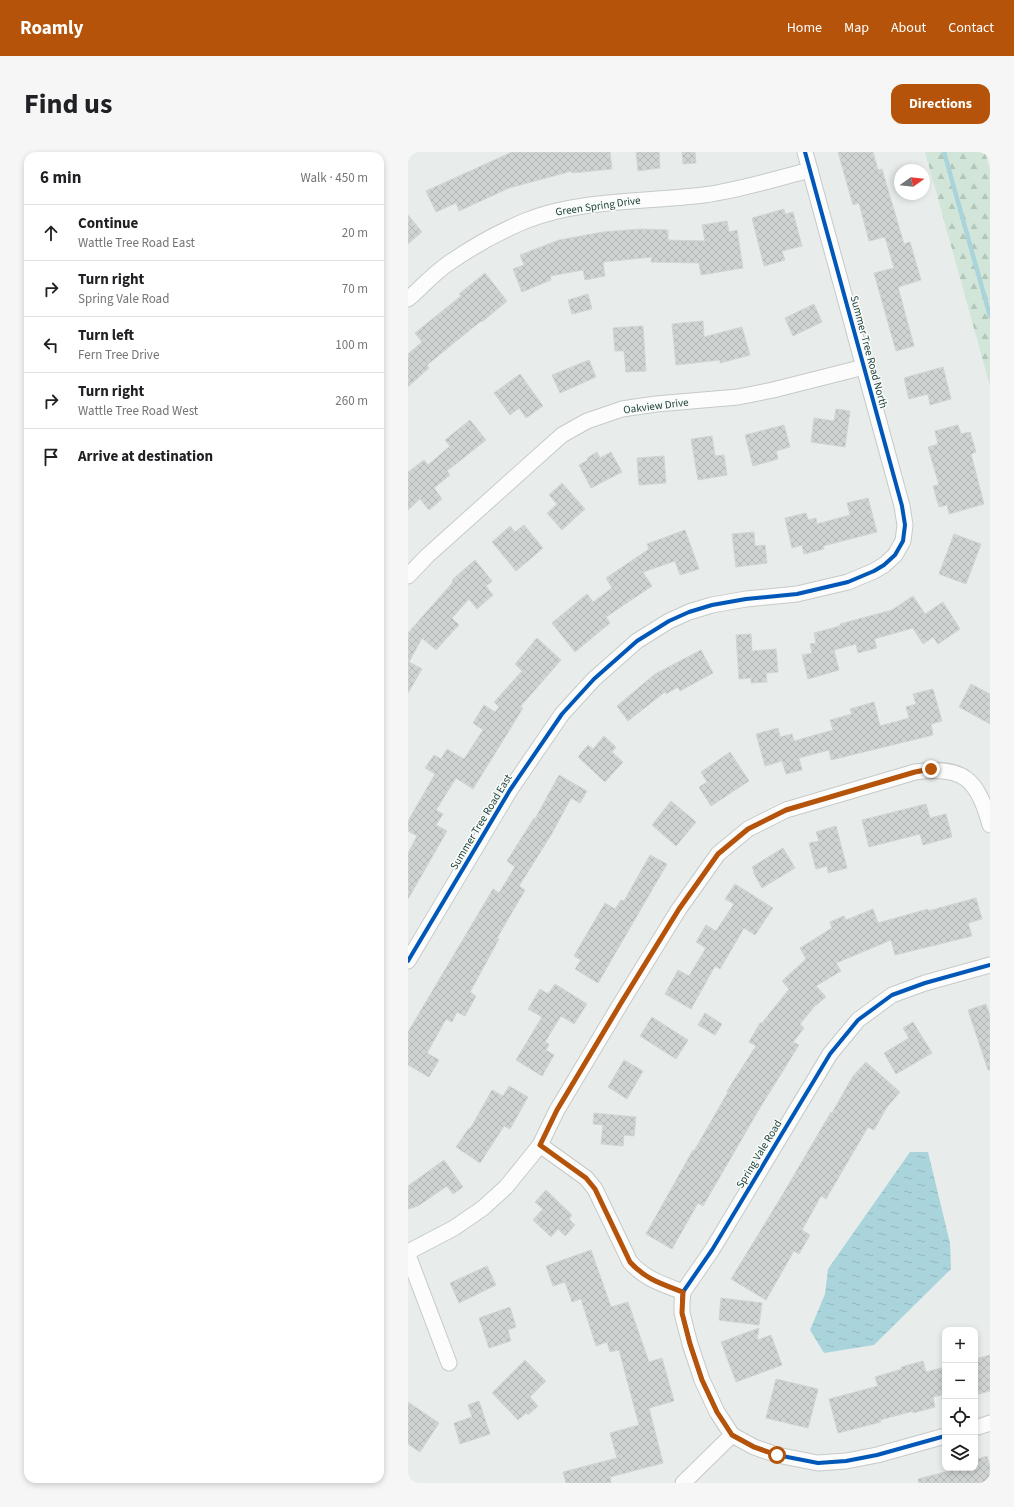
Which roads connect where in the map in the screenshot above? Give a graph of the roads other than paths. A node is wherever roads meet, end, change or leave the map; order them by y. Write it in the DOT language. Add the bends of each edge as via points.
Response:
graph roads {
  1 [pos="805,152"];
  2 [pos="810,170"];
  3 [pos="408,299"];
  4 [pos="864,367"];
  5 [pos="895,555"];
  6 [pos="408,576"];
  7 [pos="990,825"];
  8 [pos="408,961"];
  9 [pos="990,965"];
  10 [pos="540,1145"];
  11 [pos="408,1253"];
  12 [pos="683,1292"];
  13 [pos="449,1363"];
  14 [pos="990,1423"];
  15 [pos="978,1427"];
  16 [pos="732,1435"];
  17 [pos="942,1437"];
  18 [pos="683,1483"];
  1 -- 2 [label="street, Summer Tree Road North"];
  2 -- 3 [label="street, Green Spring Drive" via="705,195 581,207 526,221 487,240 448,264"];
  2 -- 4 [label="street, Summer Tree Road North"];
  4 -- 5 [label="street, Summer Tree Road North" via="902,506 905,525 903,541"];
  4 -- 6 [label="street, Oakview Drive" via="773,390 711,400 622,409 587,421 562,435"];
  5 -- 8 [label="street, Summer Tree Road East" via="874,571 848,582 797,594 712,605 689,612 637,641 594,679 562,714 510,790"];
  7 -- 10 [label="street" via="978,791 968,779 945,770 931,769 786,810 748,829 718,854 679,909 557,1110"];
  9 -- 12 [label="street, Spring Vale Road" via="925,983 892,996 858,1020 830,1054 712,1250"];
  10 -- 11 [label="street" via="506,1186 483,1208 454,1228"];
  10 -- 12 [label="street" via="586,1178 595,1189 630,1262 639,1272"];
  11 -- 13 [label="street"];
  12 -- 16 [label="street" via="682,1313 702,1380 717,1412"];
  14 -- 15 [label="street"];
  16 -- 17 [label="street" via="754,1447 777,1455 818,1463 877,1455"];
  16 -- 18 [label="street"];
}
